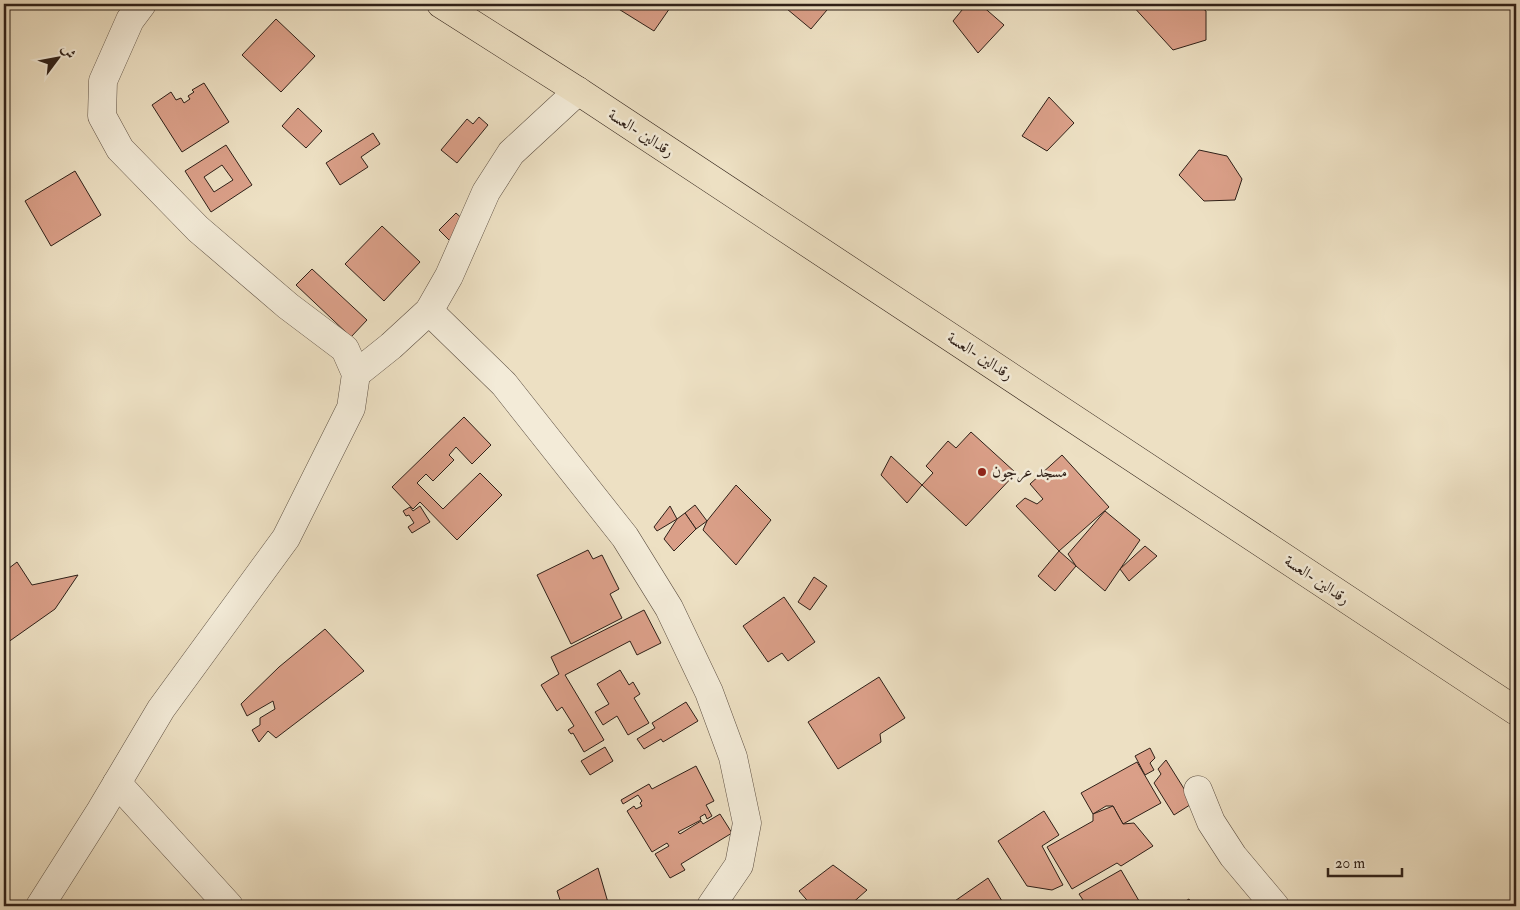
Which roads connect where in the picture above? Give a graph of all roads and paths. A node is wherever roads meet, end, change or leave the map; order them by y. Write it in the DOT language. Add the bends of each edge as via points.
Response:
graph roads {
  1 [pos="142,4"];
  2 [pos="441,4"];
  3 [pos="578,91"];
  4 [pos="429,311"];
  5 [pos="356,374"];
  6 [pos="1516,711"];
  7 [pos="117,783"];
  8 [pos="1198,790"];
  9 [pos="40,906"];
  10 [pos="229,906"];
  11 [pos="711,906"];
  12 [pos="1275,906"];
  1 -- 5 [label="street" via="130,20 103,81 102,116 120,149 198,229 288,306 345,349"];
  2 -- 3 [label="main road, رقدالين -العسة"];
  3 -- 4 [label="street" via="511,153 486,192 449,276"];
  3 -- 6 [label="main road, رقدالين -العسة"];
  4 -- 5 [label="street"];
  4 -- 11 [label="street" via="504,384 625,537 673,616 709,692 734,757 748,823 739,865"];
  5 -- 7 [label="street" via="351,408 286,538 161,709"];
  7 -- 9 [label="street"];
  7 -- 10 [label="street"];
  8 -- 12 [label="street" via="1211,822 1233,856"];
}
